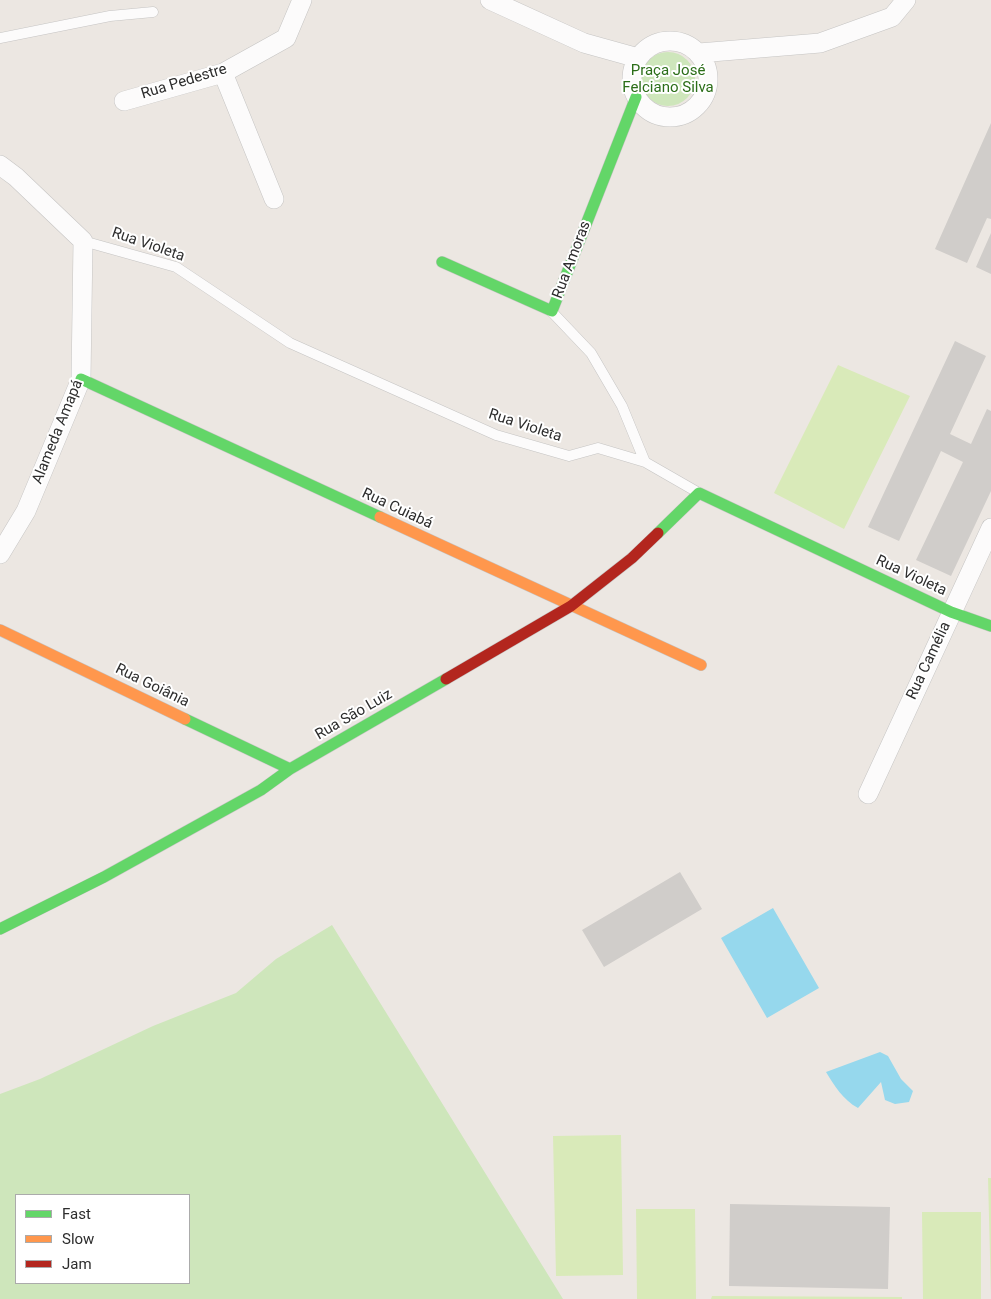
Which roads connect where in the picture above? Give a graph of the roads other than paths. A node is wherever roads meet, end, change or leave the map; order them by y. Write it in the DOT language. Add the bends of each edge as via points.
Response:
graph roads {
  1 [pos="302,0"];
  2 [pos="490,0"];
  3 [pos="906,0"];
  4 [pos="153,12"];
  5 [pos="0,38"];
  6 [pos="699,53"];
  7 [pos="638,58"];
  8 [pos="222,73"];
  9 [pos="636,97"];
  10 [pos="124,101"];
  11 [pos="0,165"];
  12 [pos="274,198"];
  13 [pos="83,241"];
  14 [pos="442,262"];
  15 [pos="552,311"];
  16 [pos="81,379"];
  17 [pos="645,462"];
  18 [pos="699,493"];
  19 [pos="991,528"];
  20 [pos="0,554"];
  21 [pos="571,606"];
  22 [pos="951,612"];
  23 [pos="991,626"];
  24 [pos="0,630"];
  25 [pos="701,665"];
  26 [pos="290,769"];
  27 [pos="868,794"];
  28 [pos="0,929"];
  1 -- 8 [label="street, Rua Pedestre" via="286,38"];
  2 -- 7 [label="street" via="584,42"];
  3 -- 6 [label="street" via="892,17 820,42"];
  4 -- 5 [label="lane" via="110,16"];
  6 -- 7 [label="street" via="681,42 668,40 656,43"];
  6 -- 9 [label="street" via="708,80 702,98 690,111 667,117 654,114"];
  7 -- 9 [label="street" via="632,72"];
  8 -- 10 [label="street, Rua Pedestre"];
  8 -- 12 [label="street"];
  9 -- 15 [label="street, Rua Amoras"];
  11 -- 13 [label="street"];
  13 -- 16 [label="street, Alameda Amapá"];
  13 -- 17 [label="lane, Rua Violeta" via="176,267 290,343 496,435 569,456 598,448"];
  14 -- 15 [label="street, Rua Amoras"];
  15 -- 17 [label="lane" via="591,353 622,406"];
  16 -- 20 [label="street, Alameda Amapá" via="26,511"];
  16 -- 21 [label="street, Rua Cuiabá"];
  17 -- 18 [label="lane, Rua Violeta"];
  18 -- 21 [label="street, Rua São Luiz" via="632,558"];
  18 -- 22 [label="street, Rua Violeta"];
  19 -- 22 [label="street, Rua Camélia"];
  21 -- 25 [label="street, Rua Cuiabá"];
  21 -- 26 [label="street, Rua São Luiz"];
  22 -- 23 [label="street, Rua Violeta"];
  22 -- 27 [label="street, Rua Camélia"];
  24 -- 26 [label="street, Rua Goiânia"];
  26 -- 28 [label="street, Rua São Luiz" via="261,790 121,868"];
}
